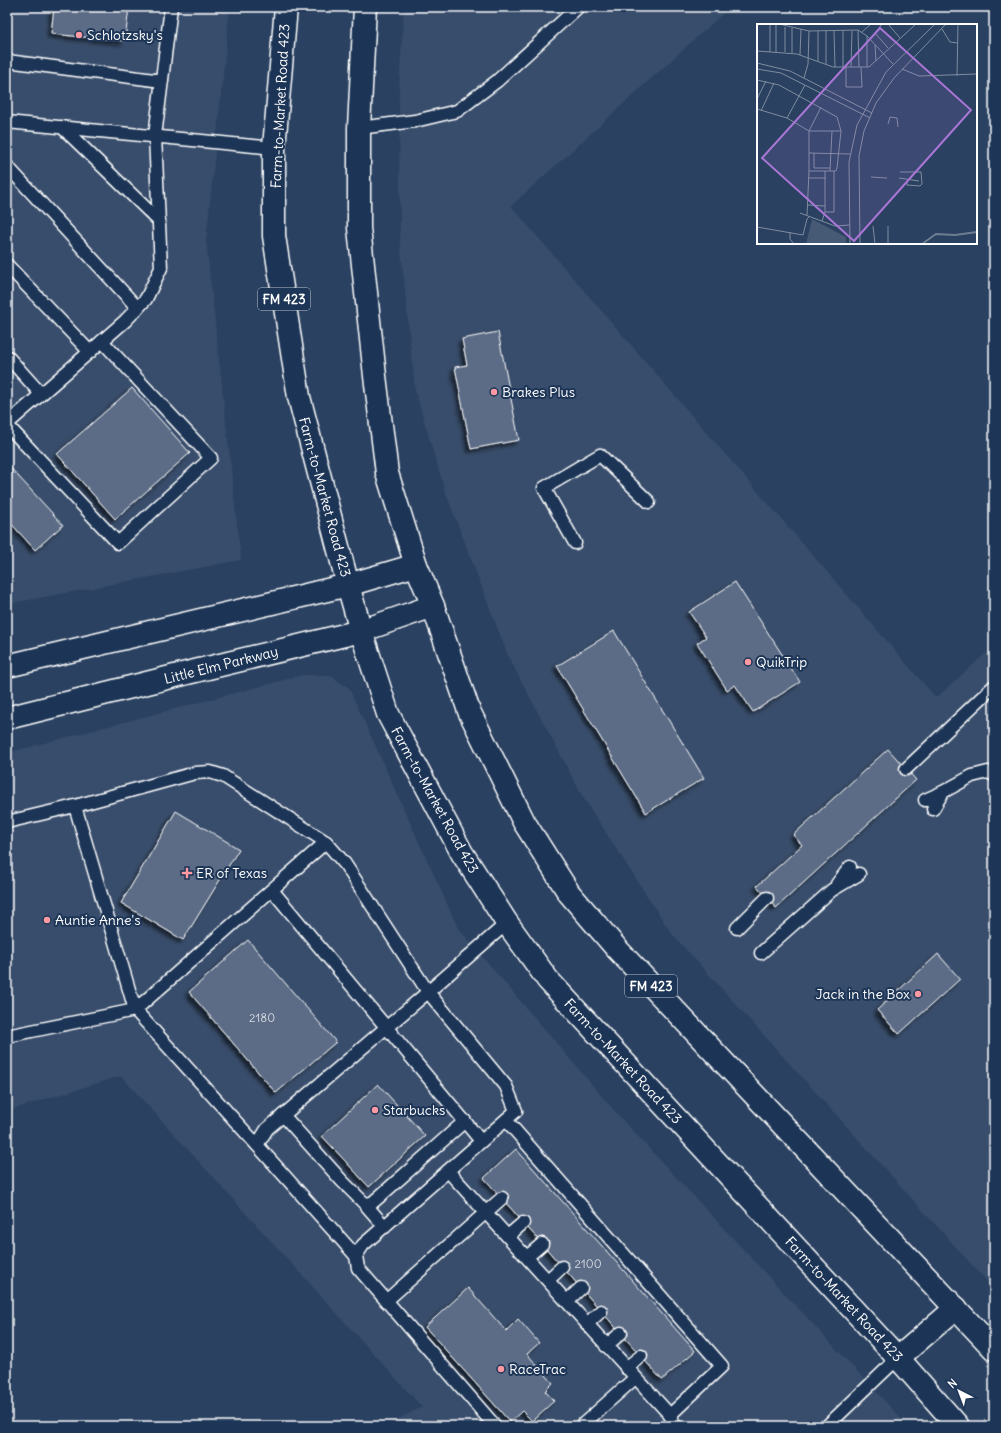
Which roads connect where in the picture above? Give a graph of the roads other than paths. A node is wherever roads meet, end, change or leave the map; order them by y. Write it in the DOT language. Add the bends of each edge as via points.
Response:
graph roads {
  1 [pos="171,7"];
  2 [pos="286,7"];
  3 [pos="365,7"];
  4 [pos="578,7"];
  5 [pos="7,61"];
  6 [pos="162,81"];
  7 [pos="7,122"];
  8 [pos="62,127"];
  9 [pos="359,128"];
  10 [pos="155,136"];
  11 [pos="274,148"];
  12 [pos="7,166"];
  13 [pos="159,221"];
  14 [pos="7,265"];
  15 [pos="137,309"];
  16 [pos="102,341"];
  17 [pos="90,352"];
  18 [pos="7,356"];
  19 [pos="41,394"];
  20 [pos="7,424"];
  21 [pos="649,502"];
  22 [pos="574,542"];
  23 [pos="416,565"];
  24 [pos="348,584"];
  25 [pos="433,606"];
  26 [pos="361,631"];
  27 [pos="7,666"];
  28 [pos="994,686"];
  29 [pos="7,718"];
  30 [pos="906,769"];
  31 [pos="994,775"];
  32 [pos="943,792"];
  33 [pos="925,800"];
  34 [pos="75,806"];
  35 [pos="933,809"];
  36 [pos="7,822"];
  37 [pos="326,842"];
  38 [pos="855,870"];
  39 [pos="272,890"];
  40 [pos="768,898"];
  41 [pos="506,924"];
  42 [pos="737,928"];
  43 [pos="761,953"];
  44 [pos="428,992"];
  45 [pos="134,1010"];
  46 [pos="387,1027"];
  47 [pos="7,1036"];
  48 [pos="283,1115"];
  49 [pos="506,1120"];
  50 [pos="465,1121"];
  51 [pos="481,1141"];
  52 [pos="257,1145"];
  53 [pos="448,1171"];
  54 [pos="502,1198"];
  55 [pos="365,1204"];
  56 [pos="486,1213"];
  57 [pos="523,1222"];
  58 [pos="385,1226"];
  59 [pos="508,1236"];
  60 [pos="542,1244"];
  61 [pos="356,1256"];
  62 [pos="527,1257"];
  63 [pos="562,1267"];
  64 [pos="548,1280"];
  65 [pos="581,1288"];
  66 [pos="386,1301"];
  67 [pos="567,1301"];
  68 [pos="956,1308"];
  69 [pos="601,1311"];
  70 [pos="587,1324"];
  71 [pos="621,1333"];
  72 [pos="606,1346"];
  73 [pos="994,1348"];
  74 [pos="641,1356"];
  75 [pos="898,1358"];
  76 [pos="626,1368"];
  77 [pos="635,1378"];
  78 [pos="672,1420"];
  79 [pos="495,1426"];
  80 [pos="581,1426"];
  81 [pos="827,1426"];
  82 [pos="958,1426"];
  1 -- 6 [label="lane"];
  2 -- 11 [label="main road, Farm-to-Market Road 423 / FM 423"];
  3 -- 9 [label="main road, FM 423"];
  4 -- 9 [label="lane" via="497,81 457,111 415,121"];
  5 -- 6 [label="lane"];
  6 -- 10 [label="lane"];
  7 -- 8 [label="lane"];
  8 -- 10 [label="lane"];
  8 -- 13 [label="lane"];
  9 -- 23 [label="main road, FM 423" via="359,228 387,473"];
  10 -- 11 [label="lane"];
  10 -- 13 [label="lane"];
  11 -- 24 [label="main road, Farm-to-Market Road 423 / FM 423" via="274,236 299,398"];
  12 -- 15 [label="lane"];
  13 -- 15 [label="lane" via="161,268 146,299"];
  14 -- 17 [label="lane"];
  15 -- 16 [label="lane"];
  16 -- 17 [label="lane"];
  16 -- 20 [label="lane" via="211,458 118,543"];
  17 -- 19 [label="lane"];
  18 -- 19 [label="lane"];
  19 -- 20 [label="lane"];
  21 -- 22 [label="lane" via="600,455 544,488"];
  23 -- 24 [label="main road"];
  23 -- 25 [label="main road, FM 423"];
  24 -- 26 [label="main road, Farm-to-Market Road 423 / FM 423"];
  24 -- 27 [label="main road"];
  25 -- 26 [label="main road, Little Elm Parkway"];
  25 -- 68 [label="main road, FM 423" via="469,711 524,822 569,893 618,950"];
  26 -- 29 [label="main road, Little Elm Parkway"];
  26 -- 41 [label="main road, Farm-to-Market Road 423 / FM 423" via="388,714 462,854"];
  28 -- 30 [label="lane"];
  31 -- 32 [label="lane" via="988,772 972,776"];
  32 -- 33 [label="lane"];
  32 -- 35 [label="lane"];
  34 -- 36 [label="lane"];
  34 -- 37 [label="lane" via="195,773 210,772 223,776"];
  34 -- 45 [label="lane"];
  37 -- 39 [label="lane"];
  37 -- 44 [label="lane" via="345,864"];
  38 -- 43 [label="lane"];
  39 -- 45 [label="lane"];
  39 -- 46 [label="lane"];
  40 -- 42 [label="lane"];
  41 -- 44 [label="lane"];
  41 -- 75 [label="main road, Farm-to-Market Road 423 / FM 423" via="548,980"];
  44 -- 46 [label="lane"];
  44 -- 49 [label="lane" via="506,1086 516,1111"];
  45 -- 47 [label="lane"];
  45 -- 52 [label="lane"];
  46 -- 48 [label="lane"];
  46 -- 50 [label="lane"];
  48 -- 52 [label="lane" via="267,1129"];
  48 -- 55 [label="lane"];
  49 -- 51 [label="lane"];
  49 -- 78 [label="lane" via="538,1165 677,1324 722,1366"];
  50 -- 51 [label="lane"];
  50 -- 55 [label="lane" via="372,1203"];
  51 -- 53 [label="lane"];
  52 -- 61 [label="lane"];
  53 -- 56 [label="lane"];
  53 -- 58 [label="lane"];
  54 -- 56 [label="lane"];
  55 -- 58 [label="lane"];
  56 -- 59 [label="lane"];
  56 -- 66 [label="lane"];
  57 -- 59 [label="lane"];
  58 -- 61 [label="lane" via="363,1245"];
  59 -- 62 [label="lane"];
  60 -- 62 [label="lane"];
  61 -- 66 [label="lane" via="358,1268"];
  62 -- 64 [label="lane"];
  63 -- 64 [label="lane"];
  64 -- 67 [label="lane"];
  65 -- 67 [label="lane"];
  66 -- 79 [label="lane"];
  67 -- 70 [label="lane"];
  68 -- 73 [label="main road, FM 423"];
  68 -- 75 [label="main road"];
  69 -- 70 [label="lane"];
  70 -- 72 [label="lane"];
  71 -- 72 [label="lane"];
  72 -- 76 [label="lane"];
  74 -- 76 [label="lane"];
  75 -- 81 [label="lane"];
  75 -- 82 [label="main road, Farm-to-Market Road 423 / FM 423"];
  76 -- 77 [label="lane"];
  77 -- 78 [label="lane"];
  77 -- 80 [label="lane"];
}
